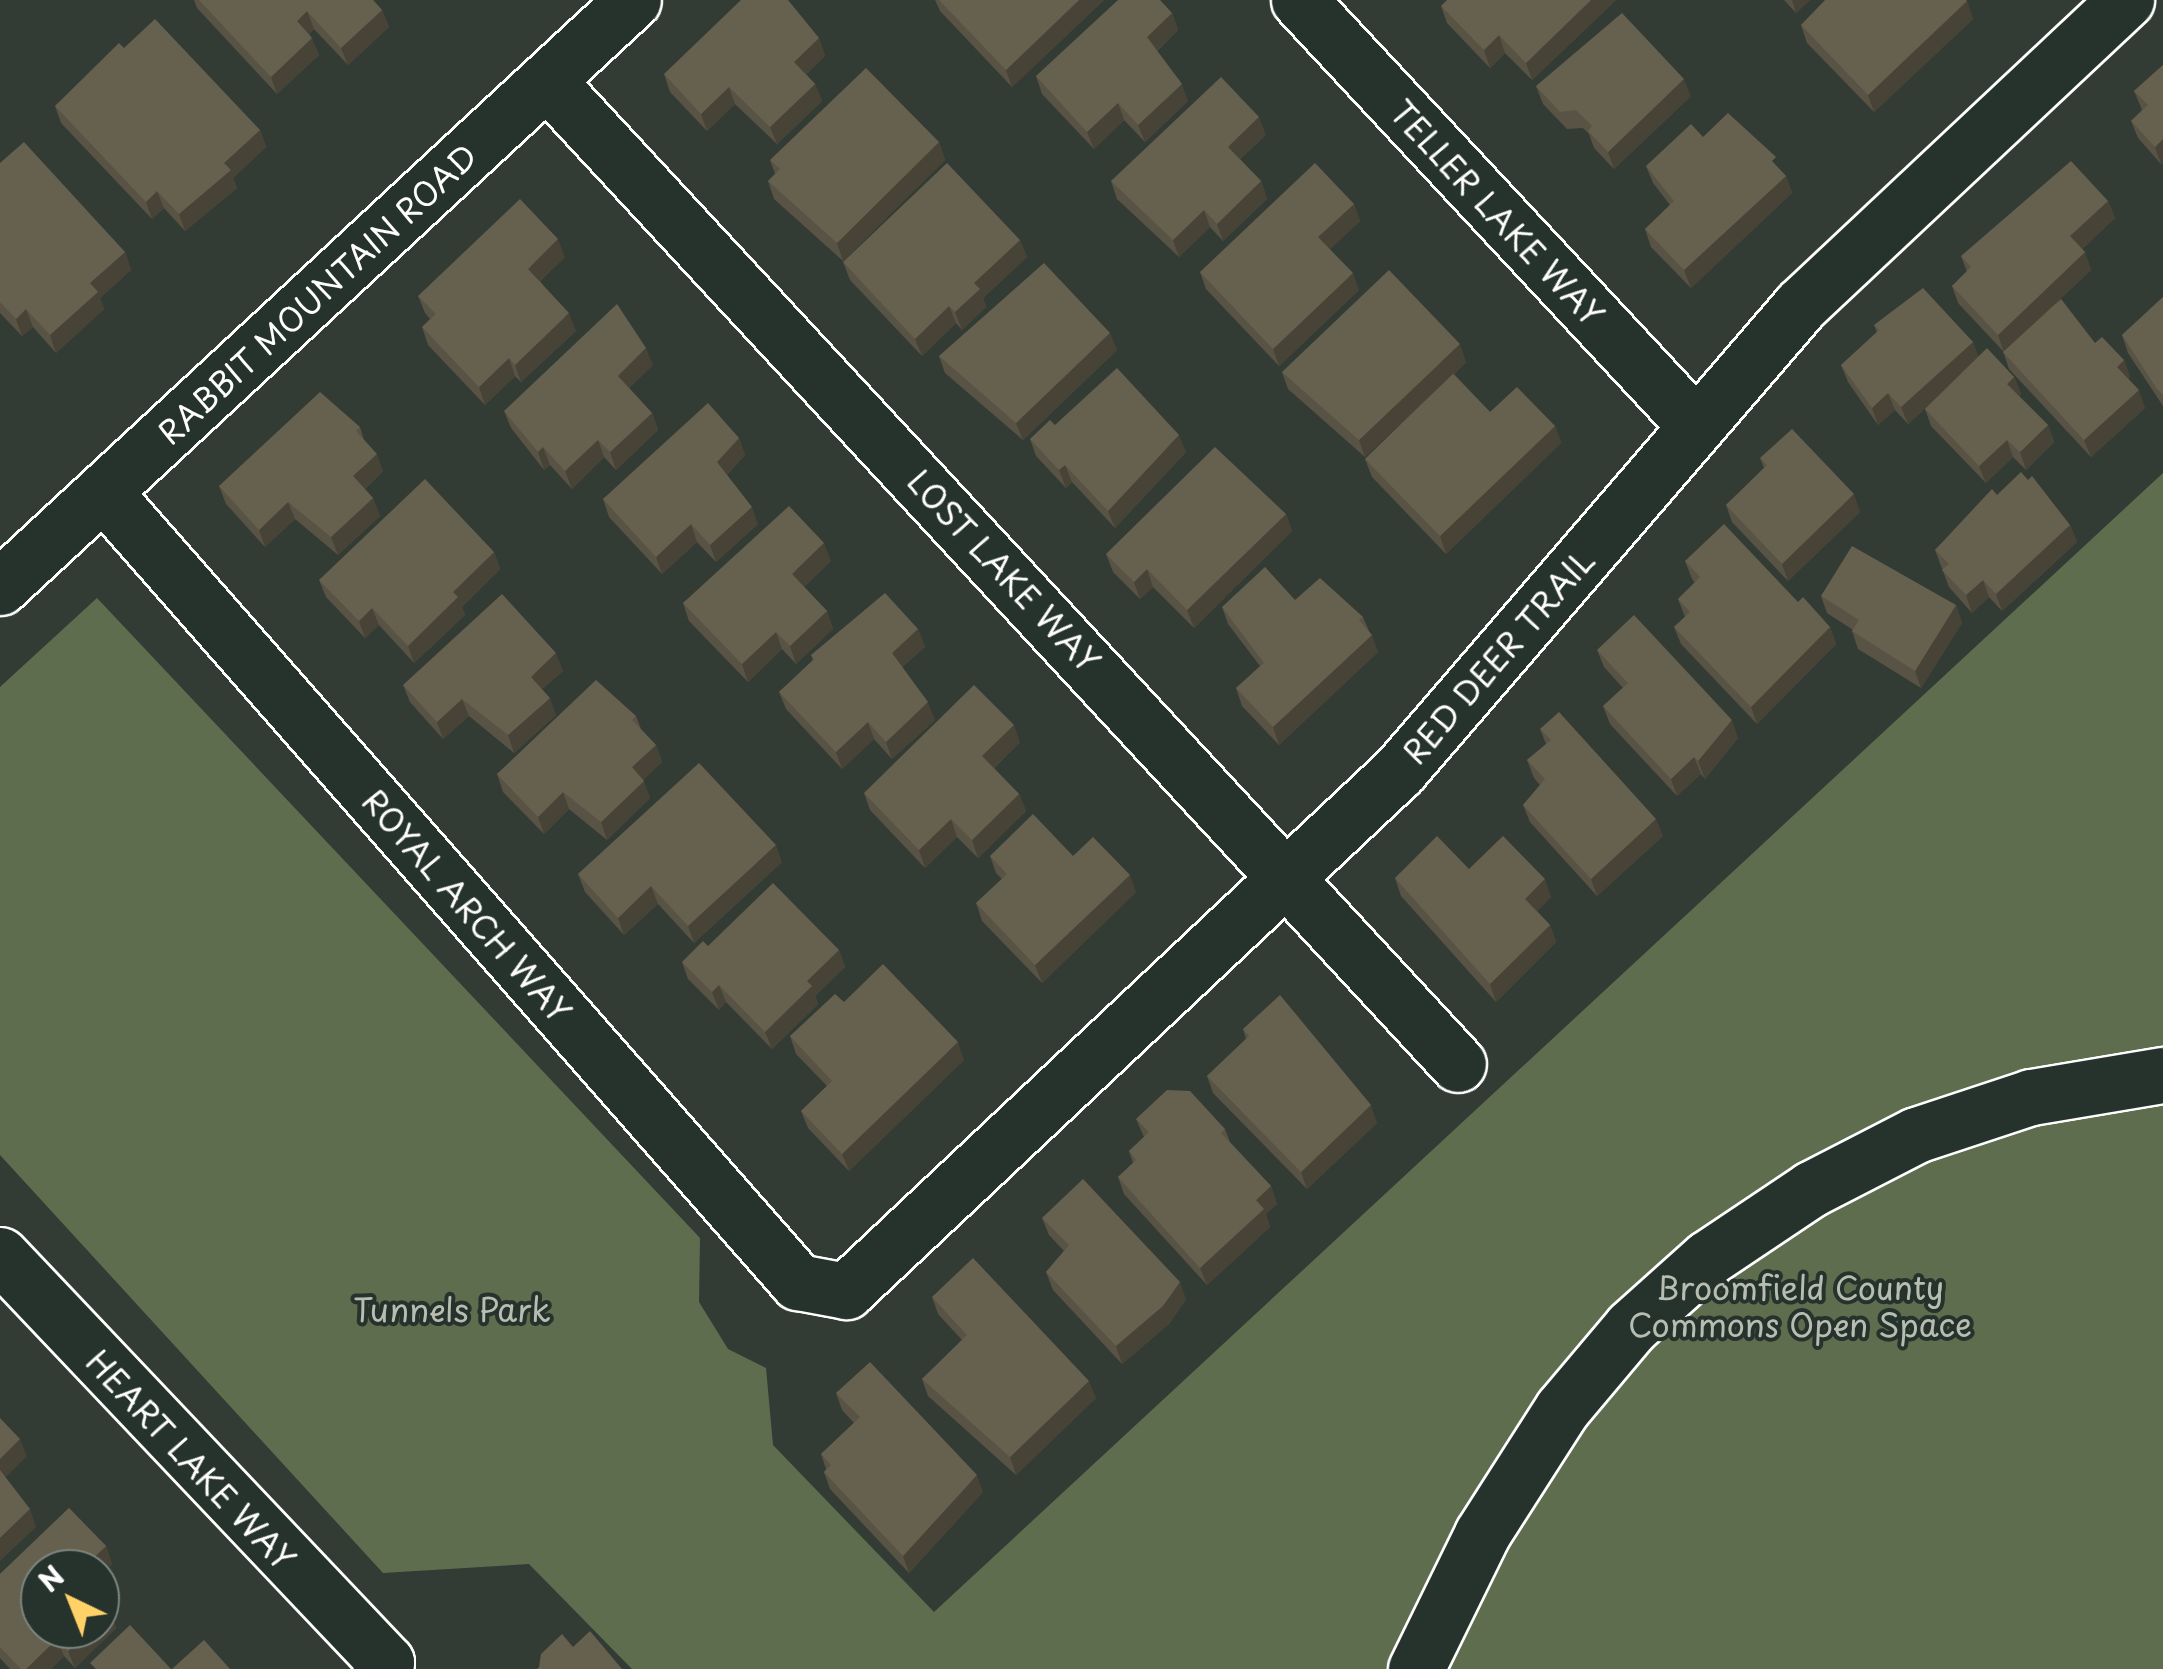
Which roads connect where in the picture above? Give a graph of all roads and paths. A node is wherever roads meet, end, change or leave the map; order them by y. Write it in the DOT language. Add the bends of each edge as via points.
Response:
graph roads {
  1 [pos="634,0"];
  2 [pos="1300,0"];
  3 [pos="2126,0"];
  4 [pos="547,80"];
  5 [pos="1695,425"];
  6 [pos="104,493"];
  7 [pos="0,587"];
  8 [pos="1289,878"];
  9 [pos="1458,1064"];
  10 [pos="2163,1075"];
  11 [pos="0,1255"];
  12 [pos="846,1291"];
  13 [pos="384,1665"];
  14 [pos="1416,1669"];
  1 -- 4 [label="street, RABBIT MOUNTAIN ROAD"];
  2 -- 5 [label="street, TELLER LAKE WAY"];
  3 -- 5 [label="street, RED DEER TRAIL" via="1801,305"];
  4 -- 6 [label="street, RABBIT MOUNTAIN ROAD"];
  4 -- 8 [label="street, LOST LAKE WAY"];
  5 -- 8 [label="street, RED DEER TRAIL" via="1400,771"];
  6 -- 7 [label="street, RABBIT MOUNTAIN ROAD"];
  6 -- 12 [label="street, ROYAL ARCH WAY" via="798,1282"];
  8 -- 9 [label="street, LOST LAKE WAY"];
  8 -- 12 [label="street, RED DEER TRAIL"];
  10 -- 14 [label="street" via="2031,1097 1916,1135 1811,1189 1708,1258 1631,1327 1562,1409 1482,1534"];
  11 -- 13 [label="street, HEART LAKE WAY"];
}
